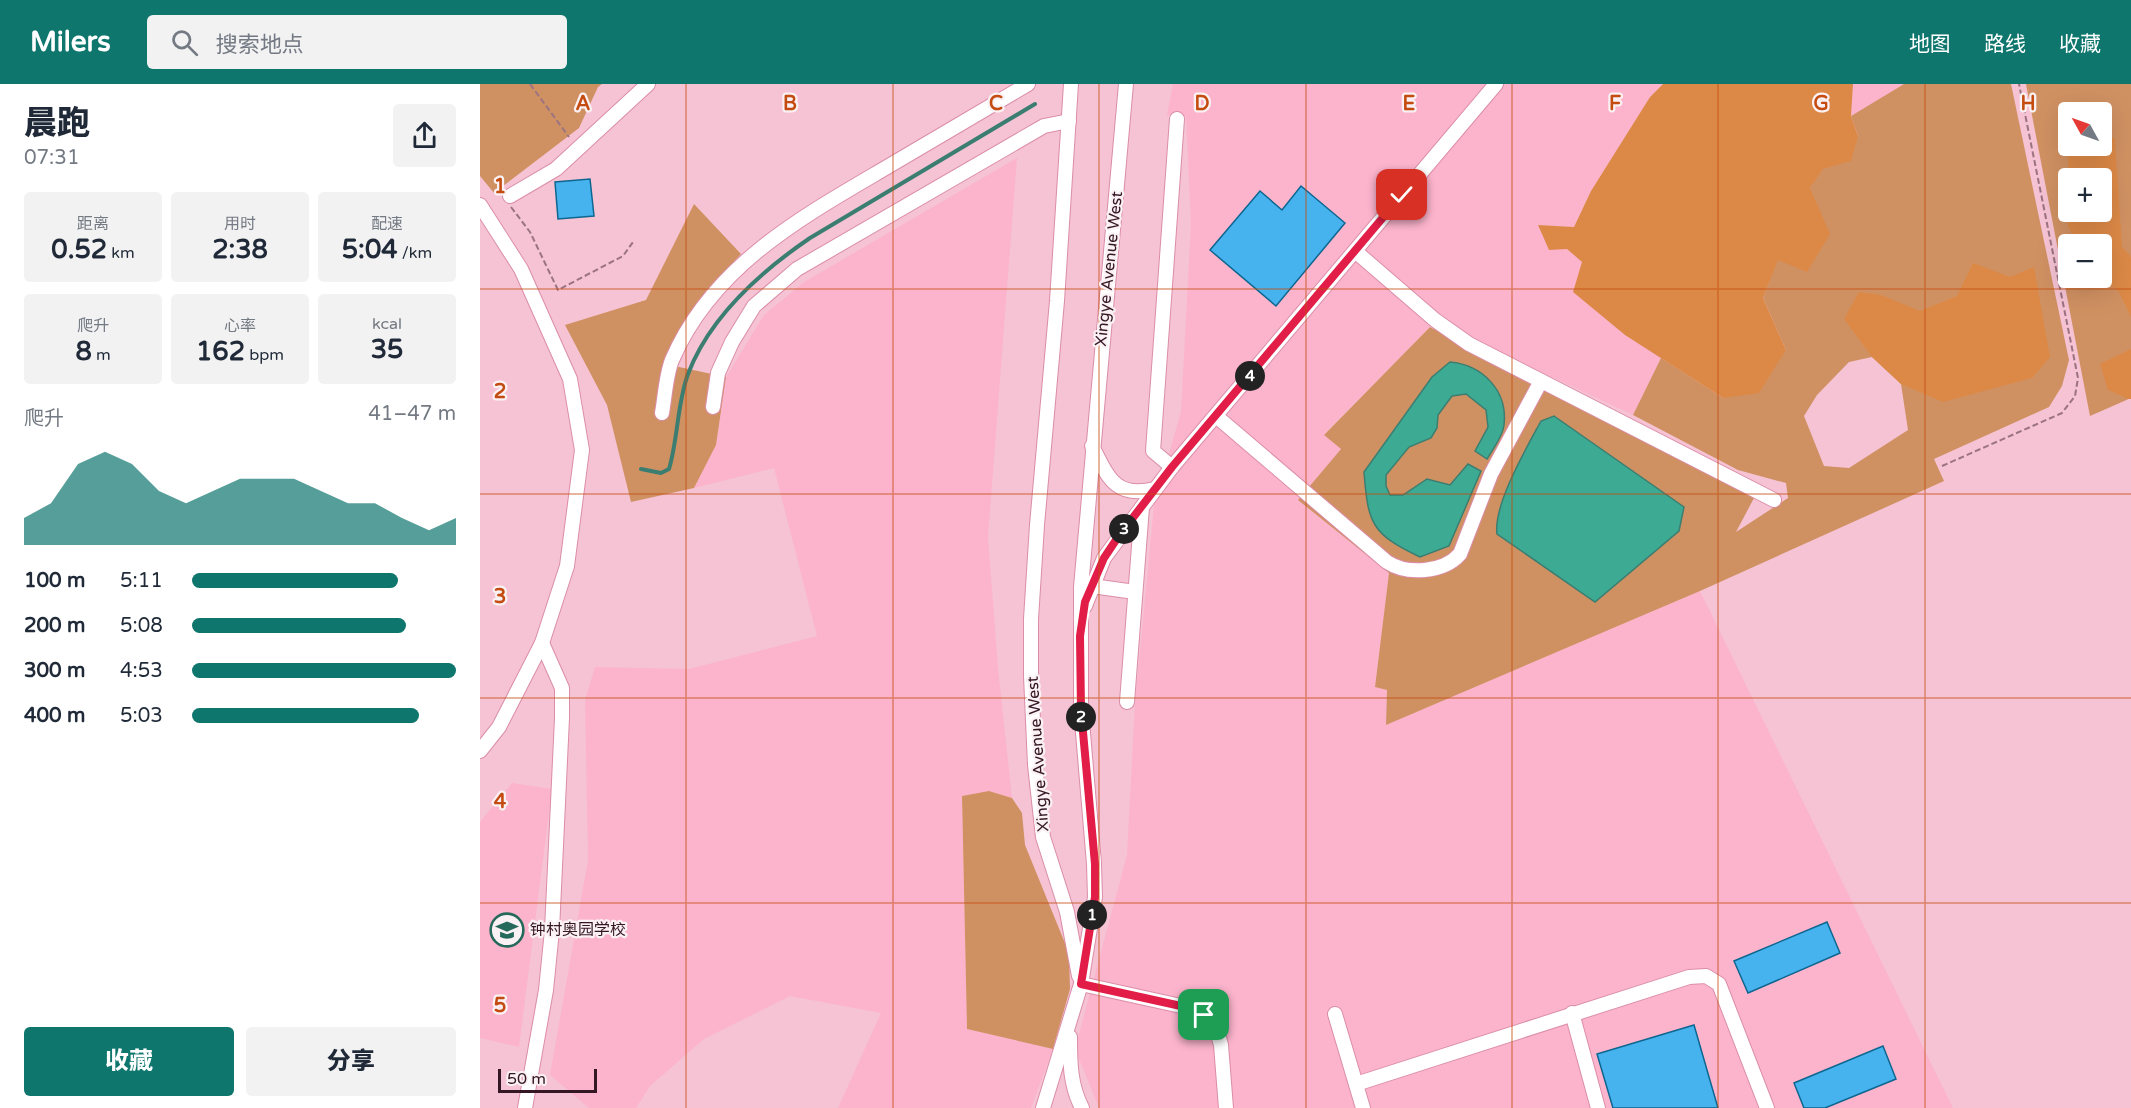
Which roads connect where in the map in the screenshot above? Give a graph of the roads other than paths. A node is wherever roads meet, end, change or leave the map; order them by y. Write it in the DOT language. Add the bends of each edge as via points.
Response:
graph roads {
  1 [pos="648,84"];
  2 [pos="1028,84"];
  3 [pos="1071,84"];
  4 [pos="1126,84"];
  5 [pos="1496,84"];
  6 [pos="1177,119"];
  7 [pos="1069,121"];
  8 [pos="510,196"];
  9 [pos="480,205"];
  10 [pos="1355,251"];
  11 [pos="1541,381"];
  12 [pos="713,407"];
  13 [pos="662,413"];
  14 [pos="1216,416"];
  15 [pos="1091,445"];
  16 [pos="1172,467"];
  17 [pos="1155,489"];
  18 [pos="1774,500"];
  19 [pos="1142,506"];
  20 [pos="1092,586"];
  21 [pos="1135,592"];
  22 [pos="1080,636"];
  23 [pos="542,643"];
  24 [pos="1127,702"];
  25 [pos="480,751"];
  26 [pos="1081,984"];
  27 [pos="1572,1013"];
  28 [pos="1335,1014"];
  29 [pos="1070,1026"];
  30 [pos="1356,1084"];
  31 [pos="525,1108"];
  32 [pos="1043,1108"];
  33 [pos="1082,1108"];
  34 [pos="1226,1108"];
  35 [pos="1363,1108"];
  36 [pos="1598,1108"];
  37 [pos="1767,1108"];
  1 -- 8 [label="street" via="556,169"];
  2 -- 13 [label="street" via="797,220 738,266 689,327 671,361"];
  3 -- 7 [label="street, Xingye Avenue West"];
  4 -- 15 [label="street, Xingye Avenue West"];
  5 -- 10 [label="street"];
  6 -- 16 [label="street" via="1153,451"];
  7 -- 12 [label="street" via="1044,126 796,269 754,306 732,342 718,373"];
  7 -- 26 [label="street, Xingye Avenue West" via="1037,525 1031,676 1043,837 1067,912"];
  9 -- 23 [label="street" via="521,269 570,379 582,450 567,566"];
  10 -- 11 [label="street" via="1468,344"];
  10 -- 14 [label="street"];
  11 -- 14 [label="street" via="1491,474 1460,554 1441,567 1410,570 1387,562"];
  11 -- 18 [label="street"];
  14 -- 16 [label="street"];
  15 -- 17 [label="street" via="1117,486 1127,492"];
  15 -- 22 [label="street, Xingye Avenue West"];
  16 -- 17 [label="street"];
  17 -- 19 [label="street"];
  19 -- 20 [label="street" via="1104,558"];
  19 -- 21 [label="street"];
  20 -- 21 [label="street"];
  20 -- 22 [label="street" via="1085,602"];
  21 -- 24 [label="street"];
  22 -- 26 [label="street, Xingye Avenue West" via="1081,710 1095,886"];
  23 -- 25 [label="street" via="499,727"];
  23 -- 31 [label="street" via="562,688 562,718 552,930 546,990"];
  26 -- 29 [label="street"];
  26 -- 34 [label="street" via="1190,1008 1210,1019 1221,1045"];
  27 -- 30 [label="street"];
  27 -- 36 [label="street"];
  27 -- 37 [label="street" via="1689,977 1706,976 1719,984"];
  28 -- 30 [label="street"];
  29 -- 32 [label="street"];
  29 -- 33 [label="street" via="1071,1073"];
  30 -- 35 [label="street"];
}
